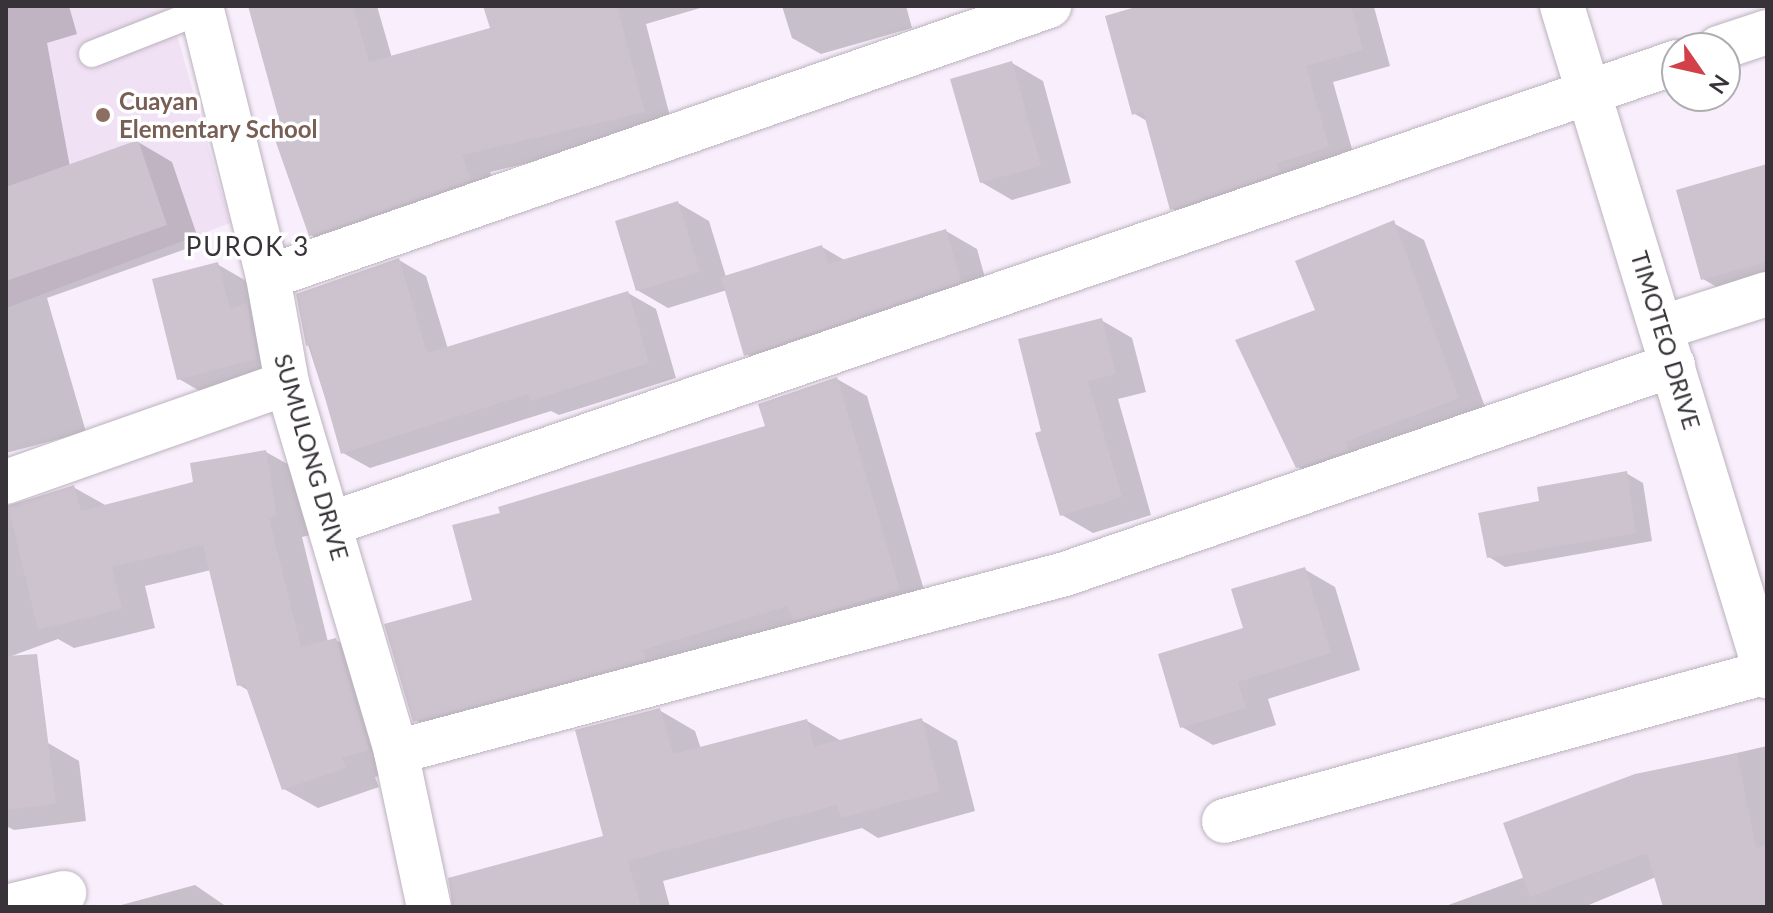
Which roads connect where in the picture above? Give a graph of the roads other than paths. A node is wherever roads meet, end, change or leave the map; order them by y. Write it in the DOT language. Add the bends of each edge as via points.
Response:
graph roads {
  1 [pos="1049,6"];
  2 [pos="1562,6"];
  3 [pos="206,8"];
  4 [pos="1767,32"];
  5 [pos="1741,41"];
  6 [pos="92,54"];
  7 [pos="1661,67"];
  8 [pos="1588,91"];
  9 [pos="268,277"];
  10 [pos="1767,294"];
  11 [pos="1667,346"];
  12 [pos="287,383"];
  13 [pos="6,482"];
  14 [pos="330,524"];
  15 [pos="1767,673"];
  16 [pos="396,752"];
  17 [pos="1224,821"];
  18 [pos="64,893"];
  19 [pos="6,907"];
  20 [pos="429,907"];
  1 -- 9 [label="street"];
  2 -- 8 [label="street, TIMOTEO DRIVE"];
  3 -- 6 [label="lane"];
  3 -- 9 [label="street, SUMULONG DRIVE"];
  4 -- 5 [label="street"];
  7 -- 8 [label="street"];
  8 -- 11 [label="street, TIMOTEO DRIVE"];
  8 -- 14 [label="street"];
  9 -- 12 [label="street, SUMULONG DRIVE"];
  10 -- 11 [label="street"];
  11 -- 15 [label="street, TIMOTEO DRIVE"];
  11 -- 16 [label="street" via="1065,574"];
  12 -- 13 [label="street"];
  12 -- 14 [label="street, SUMULONG DRIVE"];
  14 -- 16 [label="street, SUMULONG DRIVE"];
  15 -- 17 [label="street"];
  16 -- 20 [label="street, SUMULONG DRIVE"];
  18 -- 19 [label="street"];
}
